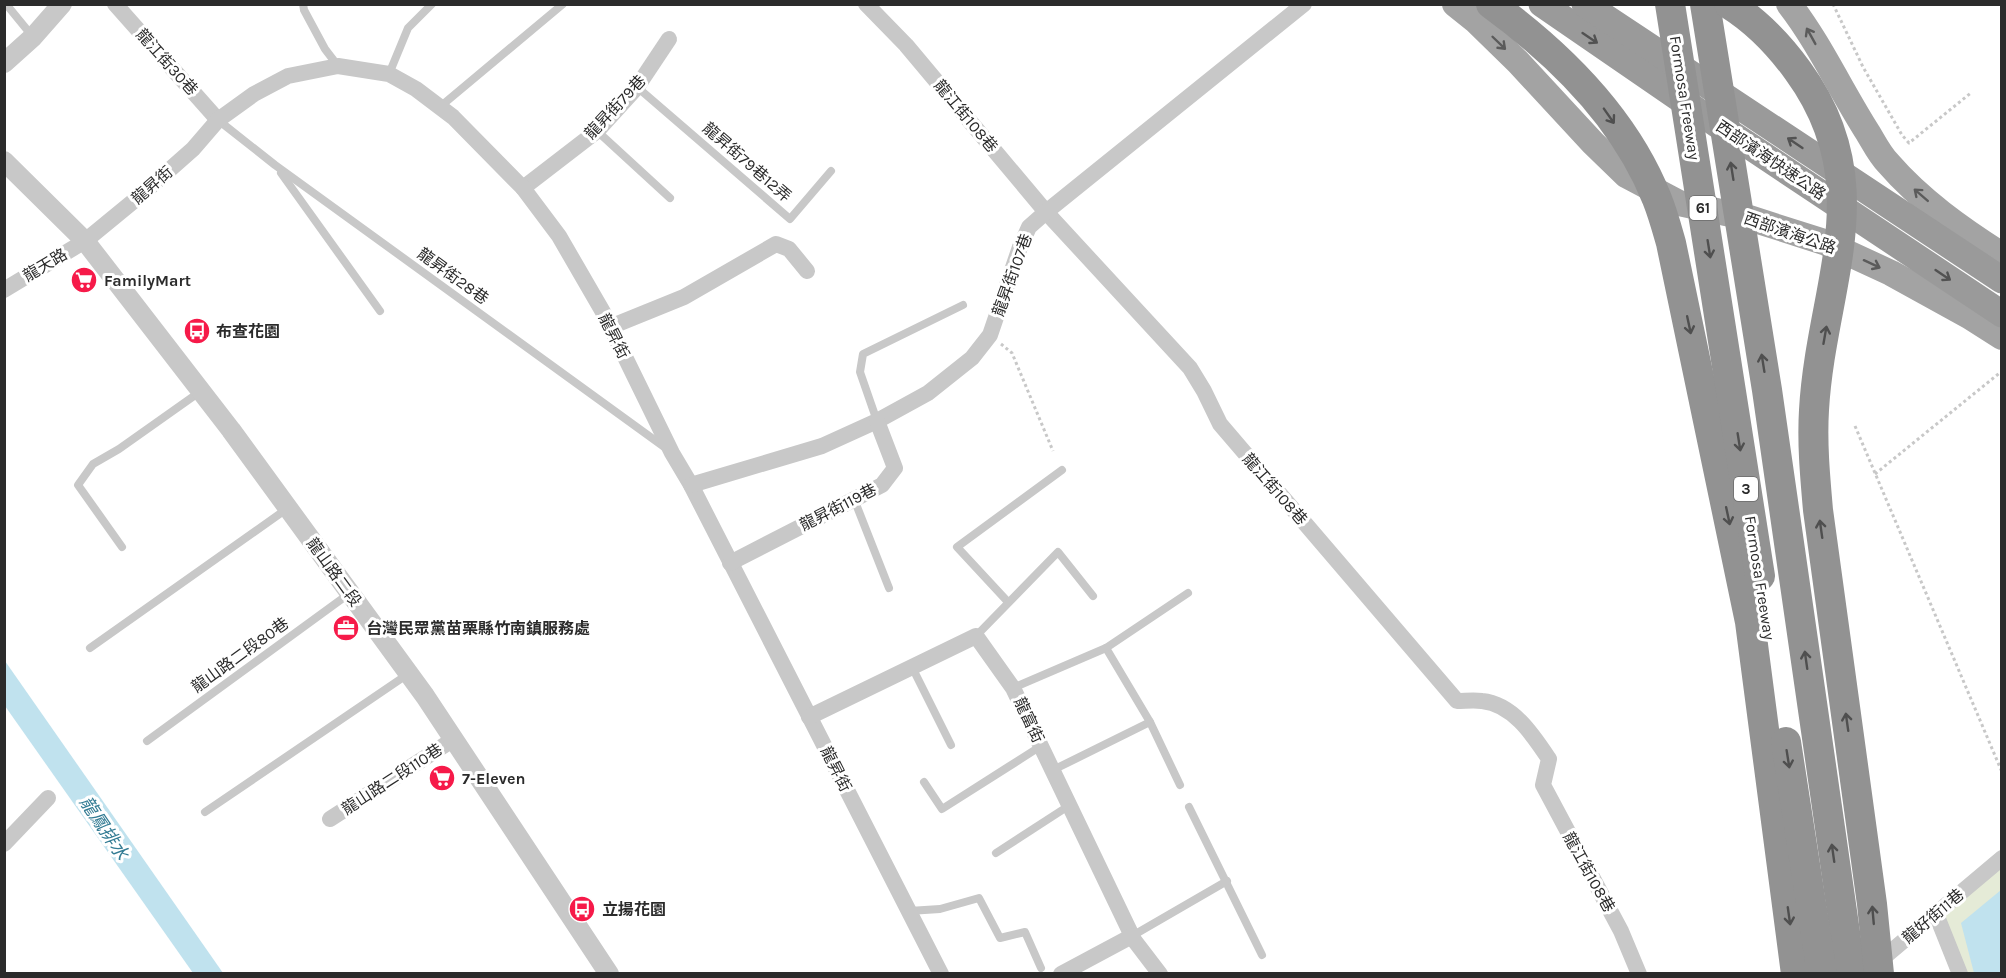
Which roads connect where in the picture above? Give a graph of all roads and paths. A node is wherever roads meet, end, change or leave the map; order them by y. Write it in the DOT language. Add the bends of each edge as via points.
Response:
graph roads {
  1 [pos="6,4"];
  2 [pos="62,4"];
  3 [pos="115,4"];
  4 [pos="303,4"];
  5 [pos="432,4"];
  6 [pos="563,4"];
  7 [pos="866,4"];
  8 [pos="1304,4"];
  9 [pos="1455,4"];
  10 [pos="1491,4"];
  11 [pos="1542,4"];
  12 [pos="1585,4"];
  13 [pos="1670,4"];
  14 [pos="1705,4"];
  15 [pos="1729,4"];
  16 [pos="1789,4"];
  17 [pos="1833,4"];
  18 [pos="33,37"];
  19 [pos="669,39"];
  20 [pos="4,63"];
  21 [pos="338,66"];
  22 [pos="389,74"];
  23 [pos="637,87"];
  24 [pos="1972,92"];
  25 [pos="441,106"];
  26 [pos="218,120"];
  27 [pos="597,131"];
  28 [pos="4,161"];
  29 [pos="275,165"];
  30 [pos="831,171"];
  31 [pos="523,188"];
  32 [pos="670,198"];
  33 [pos="1046,212"];
  34 [pos="85,241"];
  35 [pos="2001,255"];
  36 [pos="807,271"];
  37 [pos="2001,280"];
  38 [pos="4,290"];
  39 [pos="963,305"];
  40 [pos="380,311"];
  41 [pos="2001,314"];
  42 [pos="610,327"];
  43 [pos="990,336"];
  44 [pos="2001,337"];
  45 [pos="2001,371"];
  46 [pos="201,391"];
  47 [pos="877,421"];
  48 [pos="1855,426"];
  49 [pos="1053,451"];
  50 [pos="672,453"];
  51 [pos="1062,470"];
  52 [pos="1875,474"];
  53 [pos="691,486"];
  54 [pos="854,500"];
  55 [pos="288,508"];
  56 [pos="122,547"];
  57 [pos="730,563"];
  58 [pos="889,588"];
  59 [pos="350,593"];
  60 [pos="1188,593"];
  61 [pos="1093,596"];
  62 [pos="1008,602"];
  63 [pos="976,636"];
  64 [pos="90,648"];
  65 [pos="1106,648"];
  66 [pos="912,667"];
  67 [pos="409,673"];
  68 [pos="1013,688"];
  69 [pos="809,717"];
  70 [pos="1150,722"];
  71 [pos="454,739"];
  72 [pos="147,741"];
  73 [pos="951,745"];
  74 [pos="1041,746"];
  75 [pos="1053,770"];
  76 [pos="2001,772"];
  77 [pos="924,782"];
  78 [pos="1180,785"];
  79 [pos="48,798"];
  80 [pos="1070,805"];
  81 [pos="1189,807"];
  82 [pos="205,812"];
  83 [pos="330,819"];
  84 [pos="4,844"];
  85 [pos="996,853"];
  86 [pos="2001,858"];
  87 [pos="1227,881"];
  88 [pos="909,911"];
  89 [pos="1936,914"];
  90 [pos="1132,936"];
  91 [pos="1262,955"];
  92 [pos="1887,963"];
  93 [pos="1041,968"];
  94 [pos="608,973"];
  95 [pos="941,974"];
  96 [pos="1061,974"];
  97 [pos="1160,974"];
  98 [pos="1639,974"];
  99 [pos="1796,974"];
  100 [pos="1822,974"];
  101 [pos="1851,974"];
  102 [pos="1866,974"];
  103 [pos="1960,974"];
  1 -- 18 [label="lane"];
  2 -- 18 [label="street"];
  3 -- 26 [label="street, 龍江街30巷"];
  4 -- 21 [label="lane"];
  5 -- 22 [label="lane" via="408,28"];
  6 -- 25 [label="lane"];
  7 -- 33 [label="street, 龍江街108巷" via="906,45"];
  8 -- 33 [label="street, 龍昇街107巷"];
  9 -- 44 [label="main road, 西部濱海公路 / 61, one-way" via="1518,62 1626,175 1679,203 1749,218 1824,242 1900,278"];
  10 -- 99 [label="highway, one-way" via="1568,67 1602,106 1633,150 1657,199 1671,243 1750,622"];
  11 -- 41 [label="highway, 西部濱海快速公路, one-way"];
  37 -- 12 [label="highway, 西部濱海快速公路, one-way"];
  13 -- 100 [label="highway, Formosa Freeway / 3, one-way"];
  101 -- 14 [label="highway, Formosa Freeway / 3, one-way" via="1767,390"];
  92 -- 15 [label="highway, one-way" via="1872,904 1814,455 1814,408 1842,231 1843,185 1822,111 1805,81 1768,36"];
  35 -- 16 [label="main road, one-way" via="1921,195 1887,162"];
  17 -- 24 [label="path" via="1863,67 1909,144"];
  18 -- 20 [label="street"];
  19 -- 23 [label="street, 龍昇街79巷"];
  21 -- 22 [label="street, 龍昇街"];
  21 -- 26 [label="street, 龍昇街" via="288,76"];
  22 -- 25 [label="street, 龍昇街"];
  23 -- 27 [label="street, 龍昇街79巷"];
  23 -- 30 [label="lane, 龍昇街79巷12弄" via="790,219"];
  25 -- 31 [label="street, 龍昇街"];
  26 -- 29 [label="lane, 龍昇街28巷"];
  26 -- 34 [label="street, 龍昇街" via="193,149"];
  27 -- 31 [label="street, 龍昇街79巷"];
  27 -- 32 [label="lane"];
  28 -- 34 [label="street, 龍山路二段"];
  29 -- 40 [label="lane"];
  29 -- 50 [label="lane, 龍昇街28巷"];
  31 -- 42 [label="street, 龍昇街" via="559,236"];
  33 -- 43 [label="street, 龍昇街107巷" via="1029,227"];
  33 -- 98 [label="street, 龍江街108巷" via="1190,368 1220,424 1457,701 1483,701 1505,709 1528,728 1549,759 1543,785 1622,931"];
  34 -- 38 [label="street, 龍天路"];
  34 -- 46 [label="street, 龍山路二段"];
  36 -- 42 [label="street" via="789,249 776,244 684,297"];
  39 -- 47 [label="lane" via="863,354 860,372"];
  42 -- 50 [label="street, 龍昇街"];
  43 -- 47 [label="street, 龍昇街107巷" via="972,358 928,393"];
  43 -- 49 [label="path" via="1012,353"];
  45 -- 52 [label="path"];
  46 -- 55 [label="street, 龍山路二段"];
  46 -- 56 [label="lane" via="93,464 78,485"];
  47 -- 53 [label="street, 龍昇街107巷" via="822,446"];
  47 -- 54 [label="street, 龍昇街119巷" via="895,468 882,485"];
  48 -- 52 [label="path"];
  50 -- 53 [label="street, 龍昇街"];
  51 -- 62 [label="lane" via="957,547"];
  52 -- 76 [label="path"];
  53 -- 57 [label="street, 龍昇街"];
  54 -- 57 [label="street, 龍昇街119巷"];
  54 -- 58 [label="lane"];
  55 -- 59 [label="street, 龍山路二段"];
  55 -- 64 [label="lane"];
  57 -- 69 [label="street, 龍昇街"];
  59 -- 67 [label="street, 龍山路二段"];
  59 -- 72 [label="lane, 龍山路二段80巷"];
  60 -- 65 [label="lane"];
  61 -- 62 [label="lane" via="1058,552"];
  62 -- 63 [label="lane"];
  63 -- 66 [label="street"];
  63 -- 68 [label="street, 龍富街"];
  65 -- 68 [label="lane"];
  65 -- 70 [label="lane"];
  66 -- 69 [label="street"];
  66 -- 73 [label="lane"];
  67 -- 71 [label="street, 龍山路二段"];
  67 -- 82 [label="lane"];
  68 -- 74 [label="street, 龍富街"];
  69 -- 88 [label="street, 龍昇街"];
  70 -- 75 [label="lane"];
  70 -- 78 [label="lane"];
  71 -- 83 [label="street, 龍山路二段110巷"];
  71 -- 94 [label="street, 龍山路二段"];
  74 -- 75 [label="street, 龍富街"];
  74 -- 77 [label="lane" via="942,809"];
  75 -- 80 [label="street, 龍富街"];
  79 -- 84 [label="street"];
  80 -- 85 [label="lane"];
  80 -- 90 [label="street, 龍富街"];
  81 -- 87 [label="lane"];
  86 -- 89 [label="street, 龍好街11巷"];
  87 -- 90 [label="lane"];
  87 -- 91 [label="lane"];
  88 -- 93 [label="lane" via="940,909 980,898 1000,938 1025,932"];
  88 -- 95 [label="street, 龍昇街"];
  89 -- 92 [label="street, 龍好街11巷"];
  89 -- 103 [label="street"];
  90 -- 96 [label="street"];
  90 -- 97 [label="street, 龍富街"];
  92 -- 102 [label="street, 龍好街11巷"];
}
